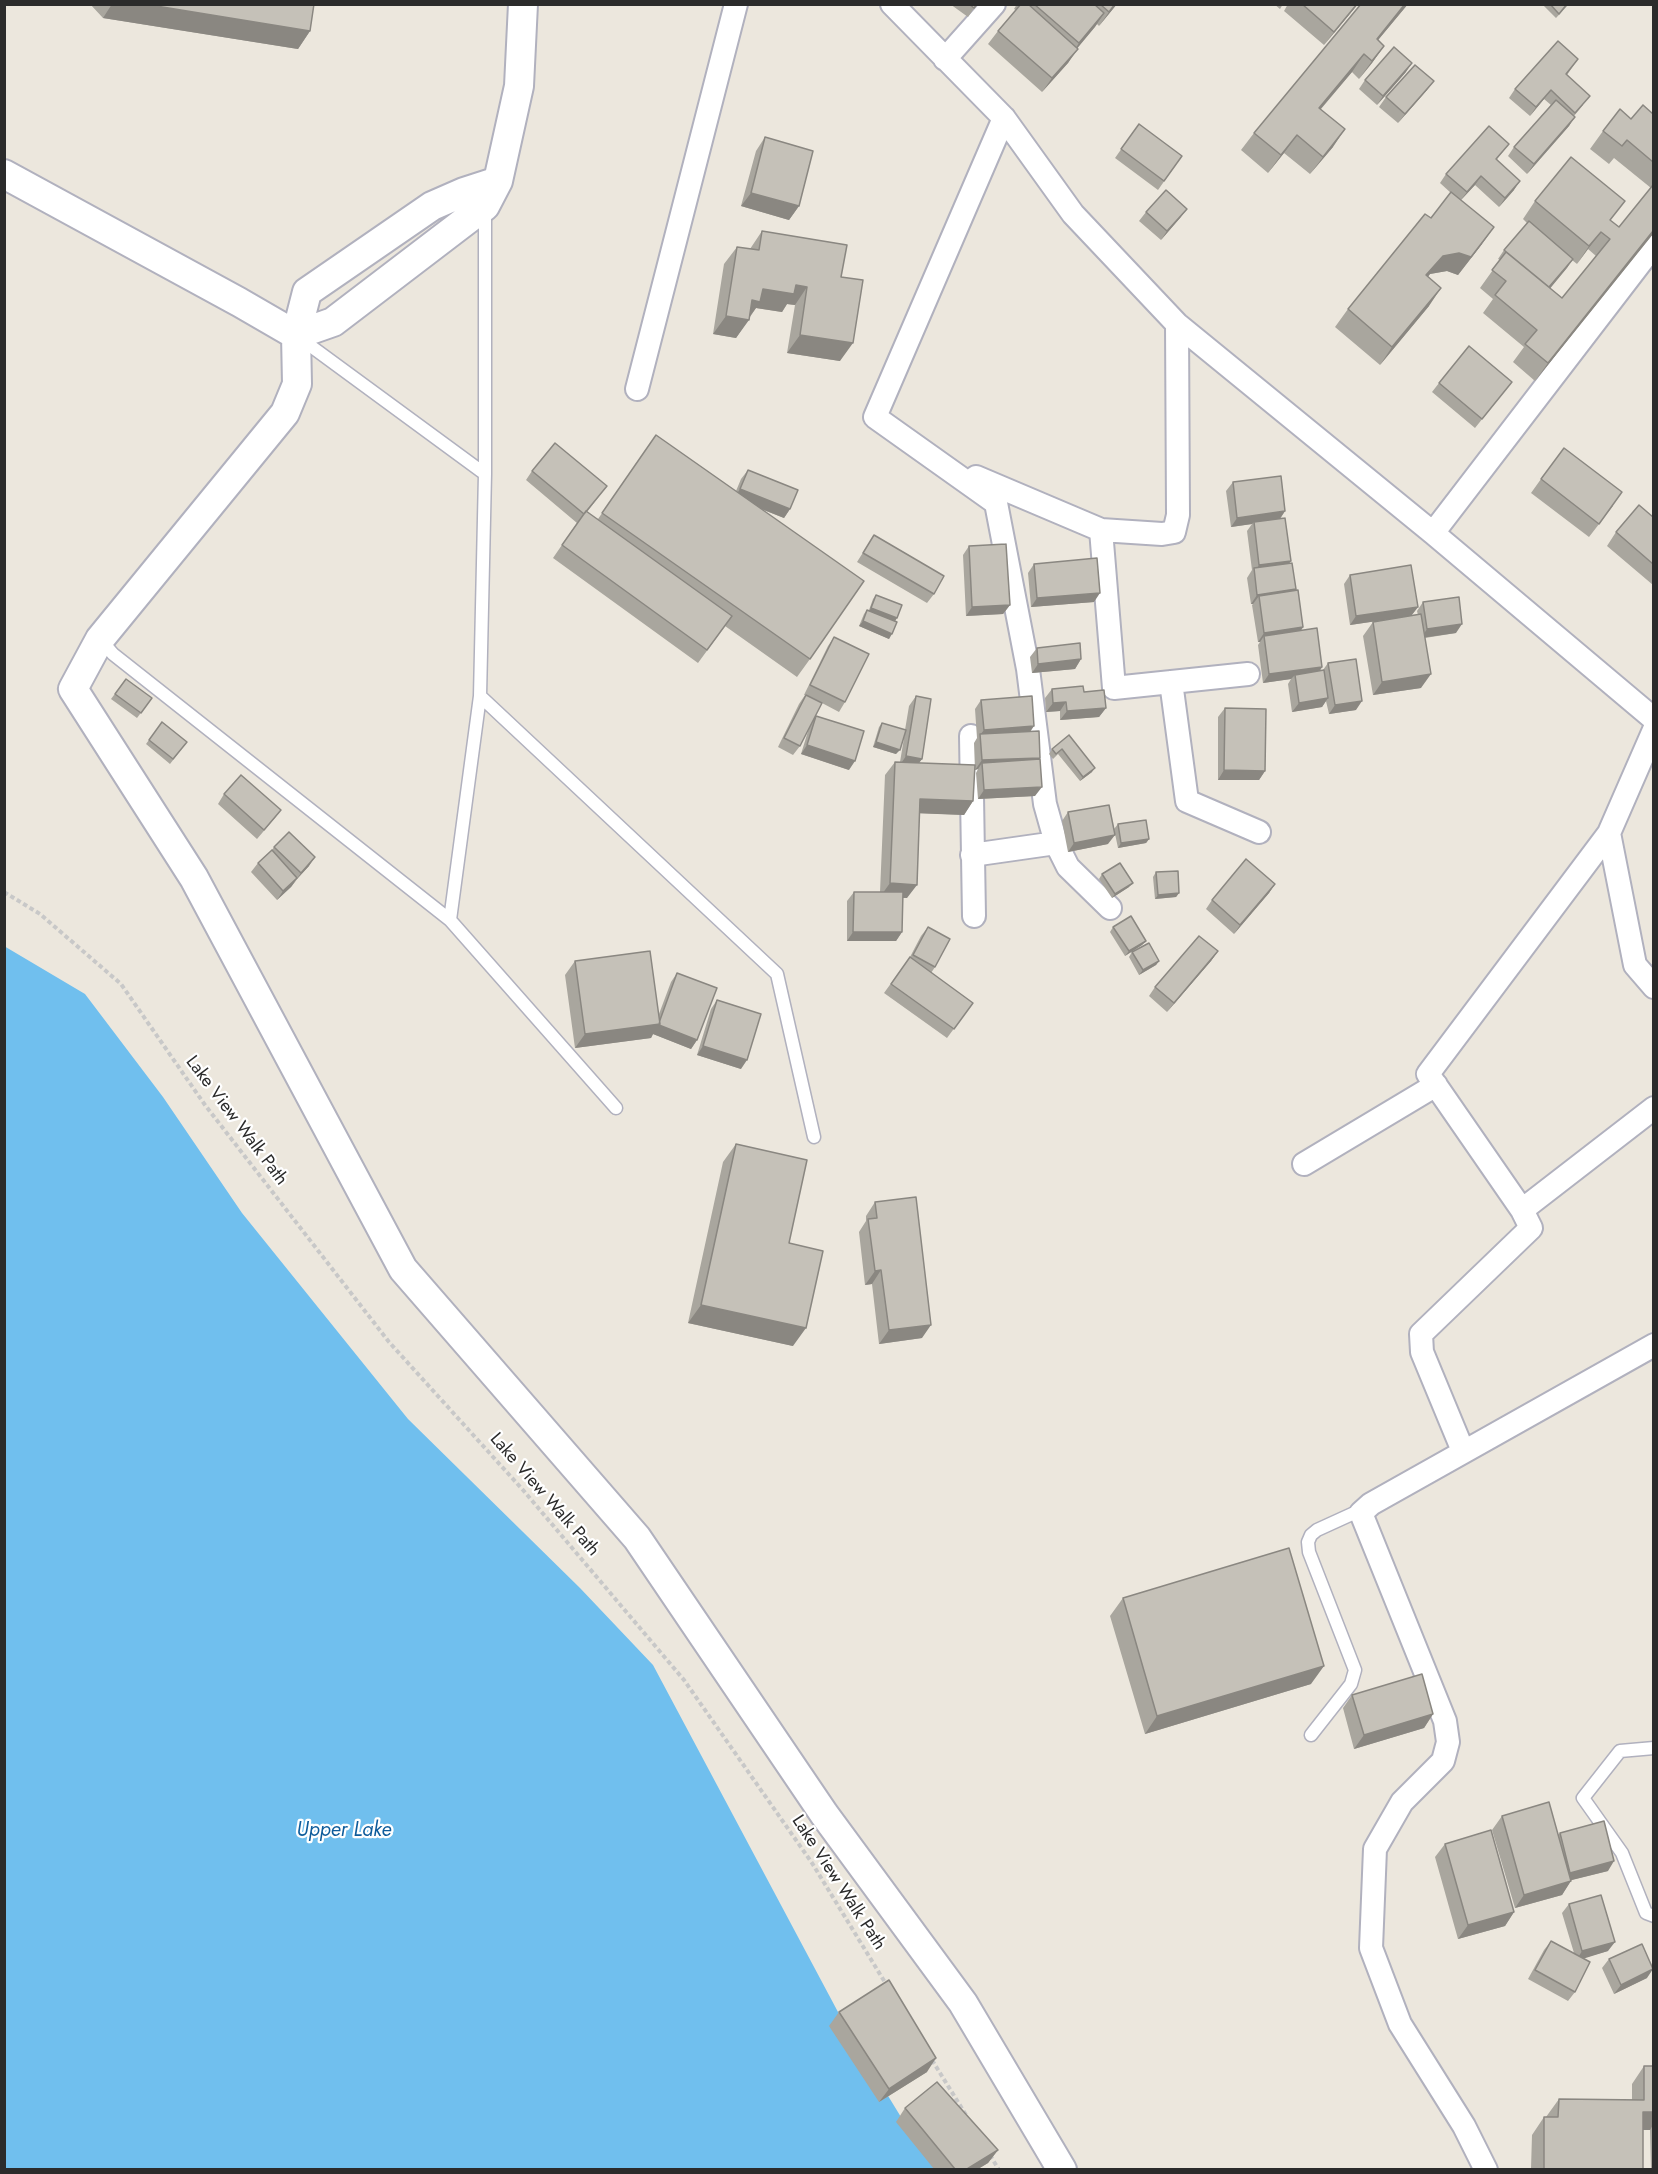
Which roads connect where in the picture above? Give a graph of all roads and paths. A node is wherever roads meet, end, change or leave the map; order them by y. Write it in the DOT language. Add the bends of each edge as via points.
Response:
graph roads {
  1 [pos="523,4"];
  2 [pos="736,4"];
  3 [pos="892,4"];
  4 [pos="994,4"];
  5 [pos="945,59"];
  6 [pos="1004,118"];
  7 [pos="4,174"];
  8 [pos="498,181"];
  9 [pos="485,206"];
  10 [pos="1653,244"];
  11 [pos="1177,324"];
  12 [pos="296,335"];
  13 [pos="638,389"];
  14 [pos="936,460"];
  15 [pos="485,474"];
  16 [pos="1101,530"];
  17 [pos="1432,533"];
  18 [pos="100,639"];
  19 [pos="1248,674"];
  20 [pos="1171,682"];
  21 [pos="480,696"];
  22 [pos="1653,719"];
  23 [pos="1653,730"];
  24 [pos="971,736"];
  25 [pos="1259,832"];
  26 [pos="1609,833"];
  27 [pos="1056,843"];
  28 [pos="972,855"];
  29 [pos="4,892"];
  30 [pos="1110,908"];
  31 [pos="974,916"];
  32 [pos="450,920"];
  33 [pos="1653,987"];
  34 [pos="1436,1085"];
  35 [pos="616,1108"];
  36 [pos="1653,1108"];
  37 [pos="814,1137"];
  38 [pos="1304,1164"];
  39 [pos="1522,1210"];
  40 [pos="1653,1345"];
  41 [pos="1463,1451"];
  42 [pos="1367,1507"];
  43 [pos="1311,1735"];
  44 [pos="1653,1748"];
  45 [pos="1653,1916"];
  46 [pos="887,1986"];
  47 [pos="931,2057"];
  48 [pos="968,2118"];
  49 [pos="987,2149"];
  50 [pos="999,2169"];
  51 [pos="1062,2169"];
  52 [pos="1486,2169"];
  1 -- 8 [label="street" via="519,86"];
  2 -- 13 [label="street"];
  3 -- 5 [label="street"];
  4 -- 5 [label="street"];
  5 -- 6 [label="street"];
  6 -- 11 [label="street" via="1073,214"];
  6 -- 14 [label="street" via="875,417"];
  7 -- 12 [label="street"];
  8 -- 9 [label="street"];
  8 -- 12 [label="street" via="432,206 307,292"];
  9 -- 12 [label="street" via="333,322"];
  9 -- 15 [label="lane"];
  10 -- 17 [label="street"];
  11 -- 16 [label="street" via="1178,515 1174,532"];
  11 -- 17 [label="street"];
  12 -- 15 [label="lane"];
  12 -- 18 [label="street" via="297,384 285,413"];
  14 -- 16 [label="street"];
  14 -- 27 [label="street" via="996,504 1028,669 1045,804"];
  15 -- 21 [label="lane"];
  16 -- 20 [label="street" via="1114,688"];
  17 -- 22 [label="street"];
  18 -- 32 [label="lane" via="112,654"];
  18 -- 51 [label="street" via="73,689 194,878 404,1269 637,1538 824,1814 963,2003"];
  19 -- 20 [label="street"];
  20 -- 25 [label="street" via="1186,801"];
  21 -- 32 [label="lane"];
  21 -- 37 [label="lane" via="777,974"];
  23 -- 26 [label="street"];
  24 -- 28 [label="street"];
  26 -- 33 [label="street" via="1635,965"];
  26 -- 34 [label="street" via="1428,1074"];
  27 -- 28 [label="street"];
  27 -- 30 [label="street" via="1068,867"];
  28 -- 31 [label="street"];
  29 -- 46 [label="path, Lake View Walk Path" via="40,914 120,984 205,1104 389,1342 523,1490 684,1680 812,1863"];
  32 -- 35 [label="lane"];
  34 -- 38 [label="street"];
  34 -- 39 [label="street"];
  36 -- 39 [label="street"];
  39 -- 41 [label="street" via="1531,1228 1421,1334 1422,1352"];
  40 -- 41 [label="street"];
  41 -- 42 [label="street"];
  42 -- 43 [label="lane" via="1317,1530 1308,1542 1355,1670 1351,1684"];
  42 -- 52 [label="street" via="1361,1514 1445,1721 1448,1742 1443,1761 1402,1802 1375,1849 1371,1948 1400,2024 1464,2126"];
  44 -- 45 [label="lane" via="1620,1751 1583,1798 1622,1853 1646,1913"];
  47 -- 48 [label="path"];
  49 -- 50 [label="path"];
}
